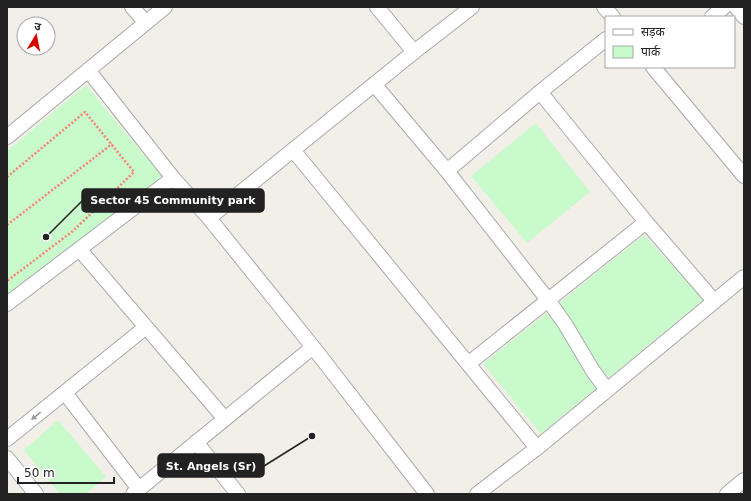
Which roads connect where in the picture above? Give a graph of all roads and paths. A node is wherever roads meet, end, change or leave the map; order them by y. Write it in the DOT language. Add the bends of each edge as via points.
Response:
graph roads {
  1 [pos="132,7"];
  2 [pos="165,7"];
  3 [pos="377,7"];
  4 [pos="472,7"];
  5 [pos="604,7"];
  6 [pos="724,7"];
  7 [pos="736,7"];
  8 [pos="612,16"];
  9 [pos="713,16"];
  10 [pos="744,17"];
  11 [pos="146,23"];
  12 [pos="605,40"];
  13 [pos="414,52"];
  14 [pos="655,68"];
  15 [pos="88,70"];
  16 [pos="374,84"];
  17 [pos="540,92"];
  18 [pos="7,137"];
  19 [pos="112,144"];
  20 [pos="293,150"];
  21 [pos="446,171"];
  22 [pos="744,176"];
  23 [pos="7,177"];
  24 [pos="173,178"];
  25 [pos="209,218"];
  26 [pos="646,222"];
  27 [pos="7,225"];
  28 [pos="79,249"];
  29 [pos="744,277"];
  30 [pos="7,281"];
  31 [pos="548,300"];
  32 [pos="714,301"];
  33 [pos="7,304"];
  34 [pos="146,327"];
  35 [pos="313,347"];
  36 [pos="468,364"];
  37 [pos="607,390"];
  38 [pos="65,393"];
  39 [pos="225,419"];
  40 [pos="7,439"];
  41 [pos="196,442"];
  42 [pos="537,448"];
  43 [pos="7,458"];
  44 [pos="744,480"];
  45 [pos="136,492"];
  46 [pos="36,494"];
  47 [pos="238,494"];
  48 [pos="427,494"];
  49 [pos="477,494"];
  50 [pos="727,494"];
  1 -- 11 [label="street"];
  2 -- 11 [label="street"];
  3 -- 13 [label="street"];
  4 -- 13 [label="street"];
  5 -- 8 [label="street"];
  6 -- 9 [label="street"];
  7 -- 10 [label="street"];
  11 -- 15 [label="street"];
  12 -- 17 [label="street"];
  13 -- 16 [label="street"];
  14 -- 22 [label="street"];
  15 -- 18 [label="street"];
  15 -- 24 [label="street"];
  16 -- 20 [label="street"];
  16 -- 21 [label="street"];
  17 -- 21 [label="street"];
  17 -- 26 [label="street"];
  19 -- 23 [label="path" via="85,112"];
  19 -- 27 [label="path"];
  19 -- 30 [label="path" via="134,172 73,231"];
  20 -- 25 [label="street"];
  20 -- 36 [label="street"];
  21 -- 31 [label="street"];
  24 -- 25 [label="street"];
  24 -- 28 [label="street"];
  25 -- 35 [label="street"];
  26 -- 31 [label="street"];
  26 -- 32 [label="street"];
  28 -- 33 [label="street"];
  28 -- 34 [label="street"];
  29 -- 32 [label="street"];
  31 -- 36 [label="street"];
  31 -- 37 [label="street"];
  32 -- 37 [label="street"];
  34 -- 38 [label="street"];
  34 -- 39 [label="street"];
  35 -- 39 [label="street"];
  35 -- 48 [label="street"];
  36 -- 42 [label="street"];
  37 -- 42 [label="street"];
  38 -- 40 [label="street, one-way"];
  38 -- 45 [label="street"];
  39 -- 41 [label="street"];
  41 -- 45 [label="street"];
  41 -- 47 [label="street"];
  42 -- 49 [label="street"];
  43 -- 46 [label="street"];
  44 -- 50 [label="street"];
}
